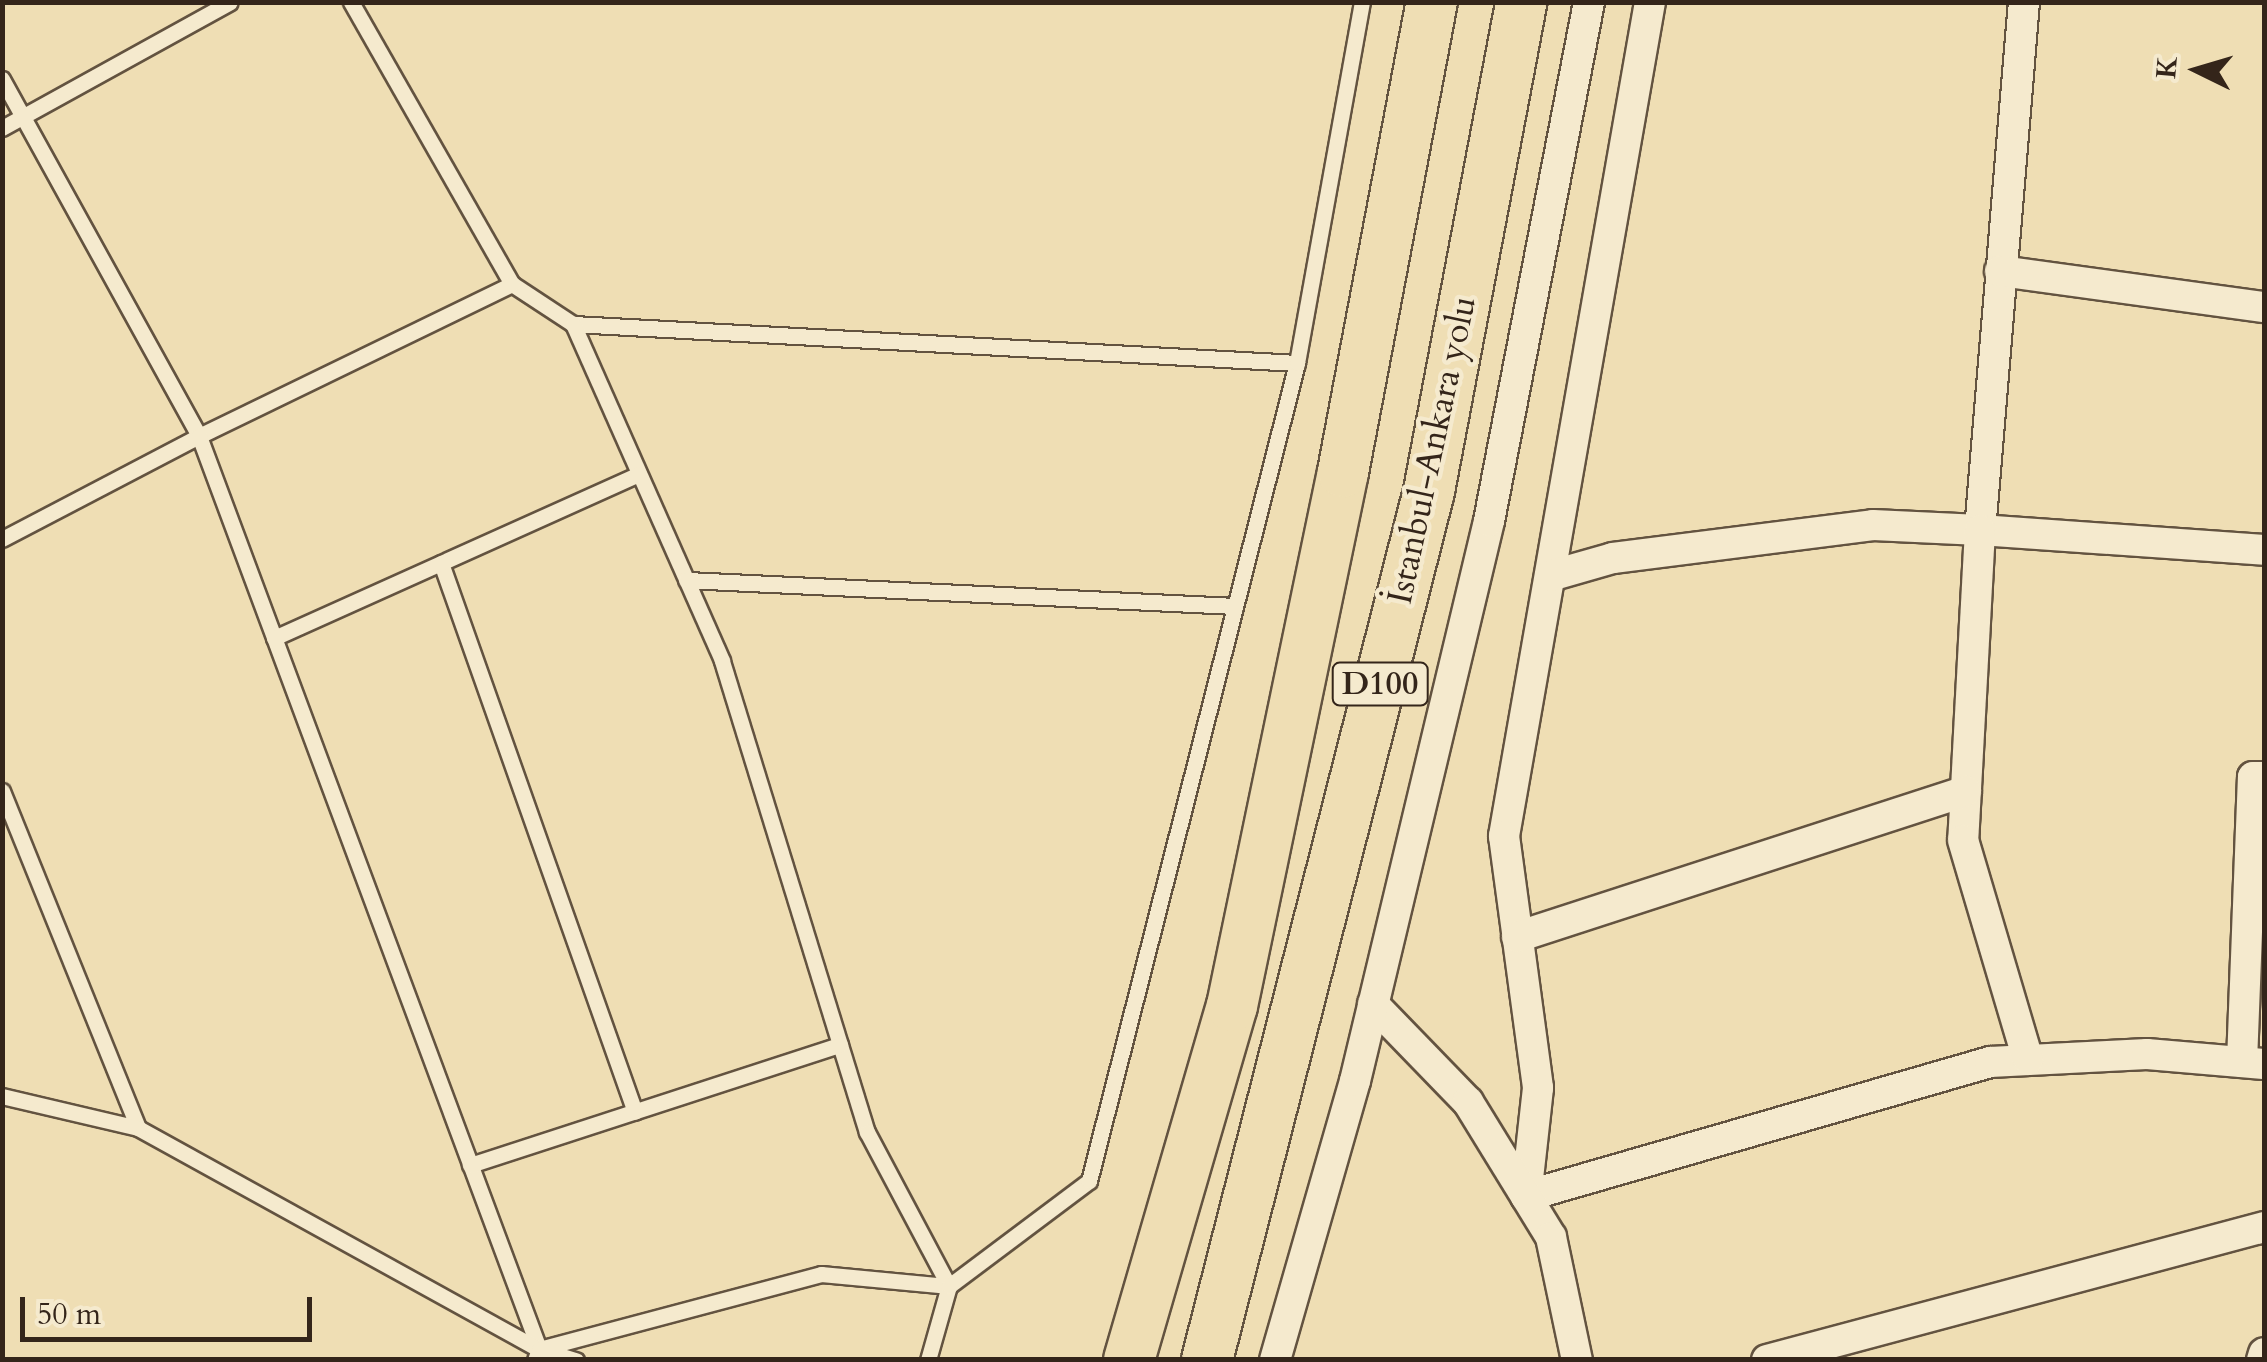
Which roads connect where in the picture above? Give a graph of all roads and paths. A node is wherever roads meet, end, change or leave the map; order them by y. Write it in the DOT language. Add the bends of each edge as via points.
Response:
graph roads {
  1 [pos="230,2"];
  2 [pos="351,2"];
  3 [pos="1362,2"];
  4 [pos="1432,2"];
  5 [pos="1521,2"];
  6 [pos="1589,2"];
  7 [pos="1650,2"];
  8 [pos="2024,2"];
  9 [pos="2,79"];
  10 [pos="24,117"];
  11 [pos="2,128"];
  12 [pos="2000,271"];
  13 [pos="512,284"];
  14 [pos="2264,307"];
  15 [pos="573,324"];
  16 [pos="1297,363"];
  17 [pos="199,436"];
  18 [pos="639,474"];
  19 [pos="1980,530"];
  20 [pos="2,539"];
  21 [pos="2264,550"];
  22 [pos="441,563"];
  23 [pos="1550,576"];
  24 [pos="686,580"];
  25 [pos="1236,606"];
  26 [pos="274,638"];
  27 [pos="2264,777"];
  28 [pos="2,791"];
  29 [pos="1966,791"];
  30 [pos="1517,936"];
  31 [pos="1373,1004"];
  32 [pos="840,1045"];
  33 [pos="2028,1060"];
  34 [pos="2253,1063"];
  35 [pos="2,1096"];
  36 [pos="634,1112"];
  37 [pos="138,1128"];
  38 [pos="470,1166"];
  39 [pos="1526,1196"];
  40 [pos="2264,1226"];
  41 [pos="950,1286"];
  42 [pos="537,1354"];
  43 [pos="576,1360"];
  44 [pos="928,1360"];
  45 [pos="1129,1360"];
  46 [pos="1207,1360"];
  47 [pos="1274,1360"];
  48 [pos="1578,1360"];
  49 [pos="1767,1360"];
  1 -- 10 [label="lane"];
  2 -- 13 [label="lane"];
  3 -- 16 [label="lane"];
  4 -- 45 [label="highway, D100" via="1344,472 1232,1006"];
  5 -- 46 [label="highway, İstanbul-Ankara yolu / D100" via="1429,491"];
  6 -- 31 [label="street" via="1489,521"];
  7 -- 23 [label="street"];
  8 -- 12 [label="street"];
  9 -- 10 [label="lane"];
  10 -- 11 [label="lane"];
  10 -- 17 [label="lane"];
  12 -- 14 [label="street"];
  12 -- 19 [label="street"];
  13 -- 15 [label="lane"];
  13 -- 17 [label="lane"];
  15 -- 16 [label="lane"];
  15 -- 18 [label="lane"];
  16 -- 25 [label="lane"];
  17 -- 20 [label="lane"];
  17 -- 26 [label="lane"];
  18 -- 22 [label="lane"];
  18 -- 24 [label="lane"];
  19 -- 21 [label="street"];
  19 -- 23 [label="street" via="1873,526 1613,558"];
  19 -- 29 [label="street"];
  22 -- 26 [label="lane"];
  22 -- 36 [label="lane"];
  23 -- 30 [label="street" via="1504,836"];
  24 -- 25 [label="lane"];
  24 -- 32 [label="lane" via="722,661"];
  25 -- 41 [label="lane" via="1090,1182"];
  26 -- 38 [label="lane"];
  27 -- 34 [label="street" via="2253,777"];
  28 -- 37 [label="lane"];
  29 -- 30 [label="street"];
  29 -- 33 [label="street" via="1963,840"];
  30 -- 39 [label="street" via="1538,1088"];
  31 -- 39 [label="street" via="1468,1102"];
  31 -- 47 [label="street"];
  32 -- 36 [label="lane"];
  32 -- 41 [label="lane" via="866,1132"];
  33 -- 34 [label="street" via="2147,1054"];
  33 -- 39 [label="street" via="1990,1062"];
  35 -- 37 [label="lane"];
  36 -- 38 [label="lane"];
  37 -- 42 [label="lane"];
  38 -- 42 [label="lane"];
  39 -- 48 [label="street" via="1551,1236"];
  40 -- 49 [label="street"];
  41 -- 42 [label="lane" via="821,1274"];
  41 -- 44 [label="lane"];
  42 -- 43 [label="lane"];
}
